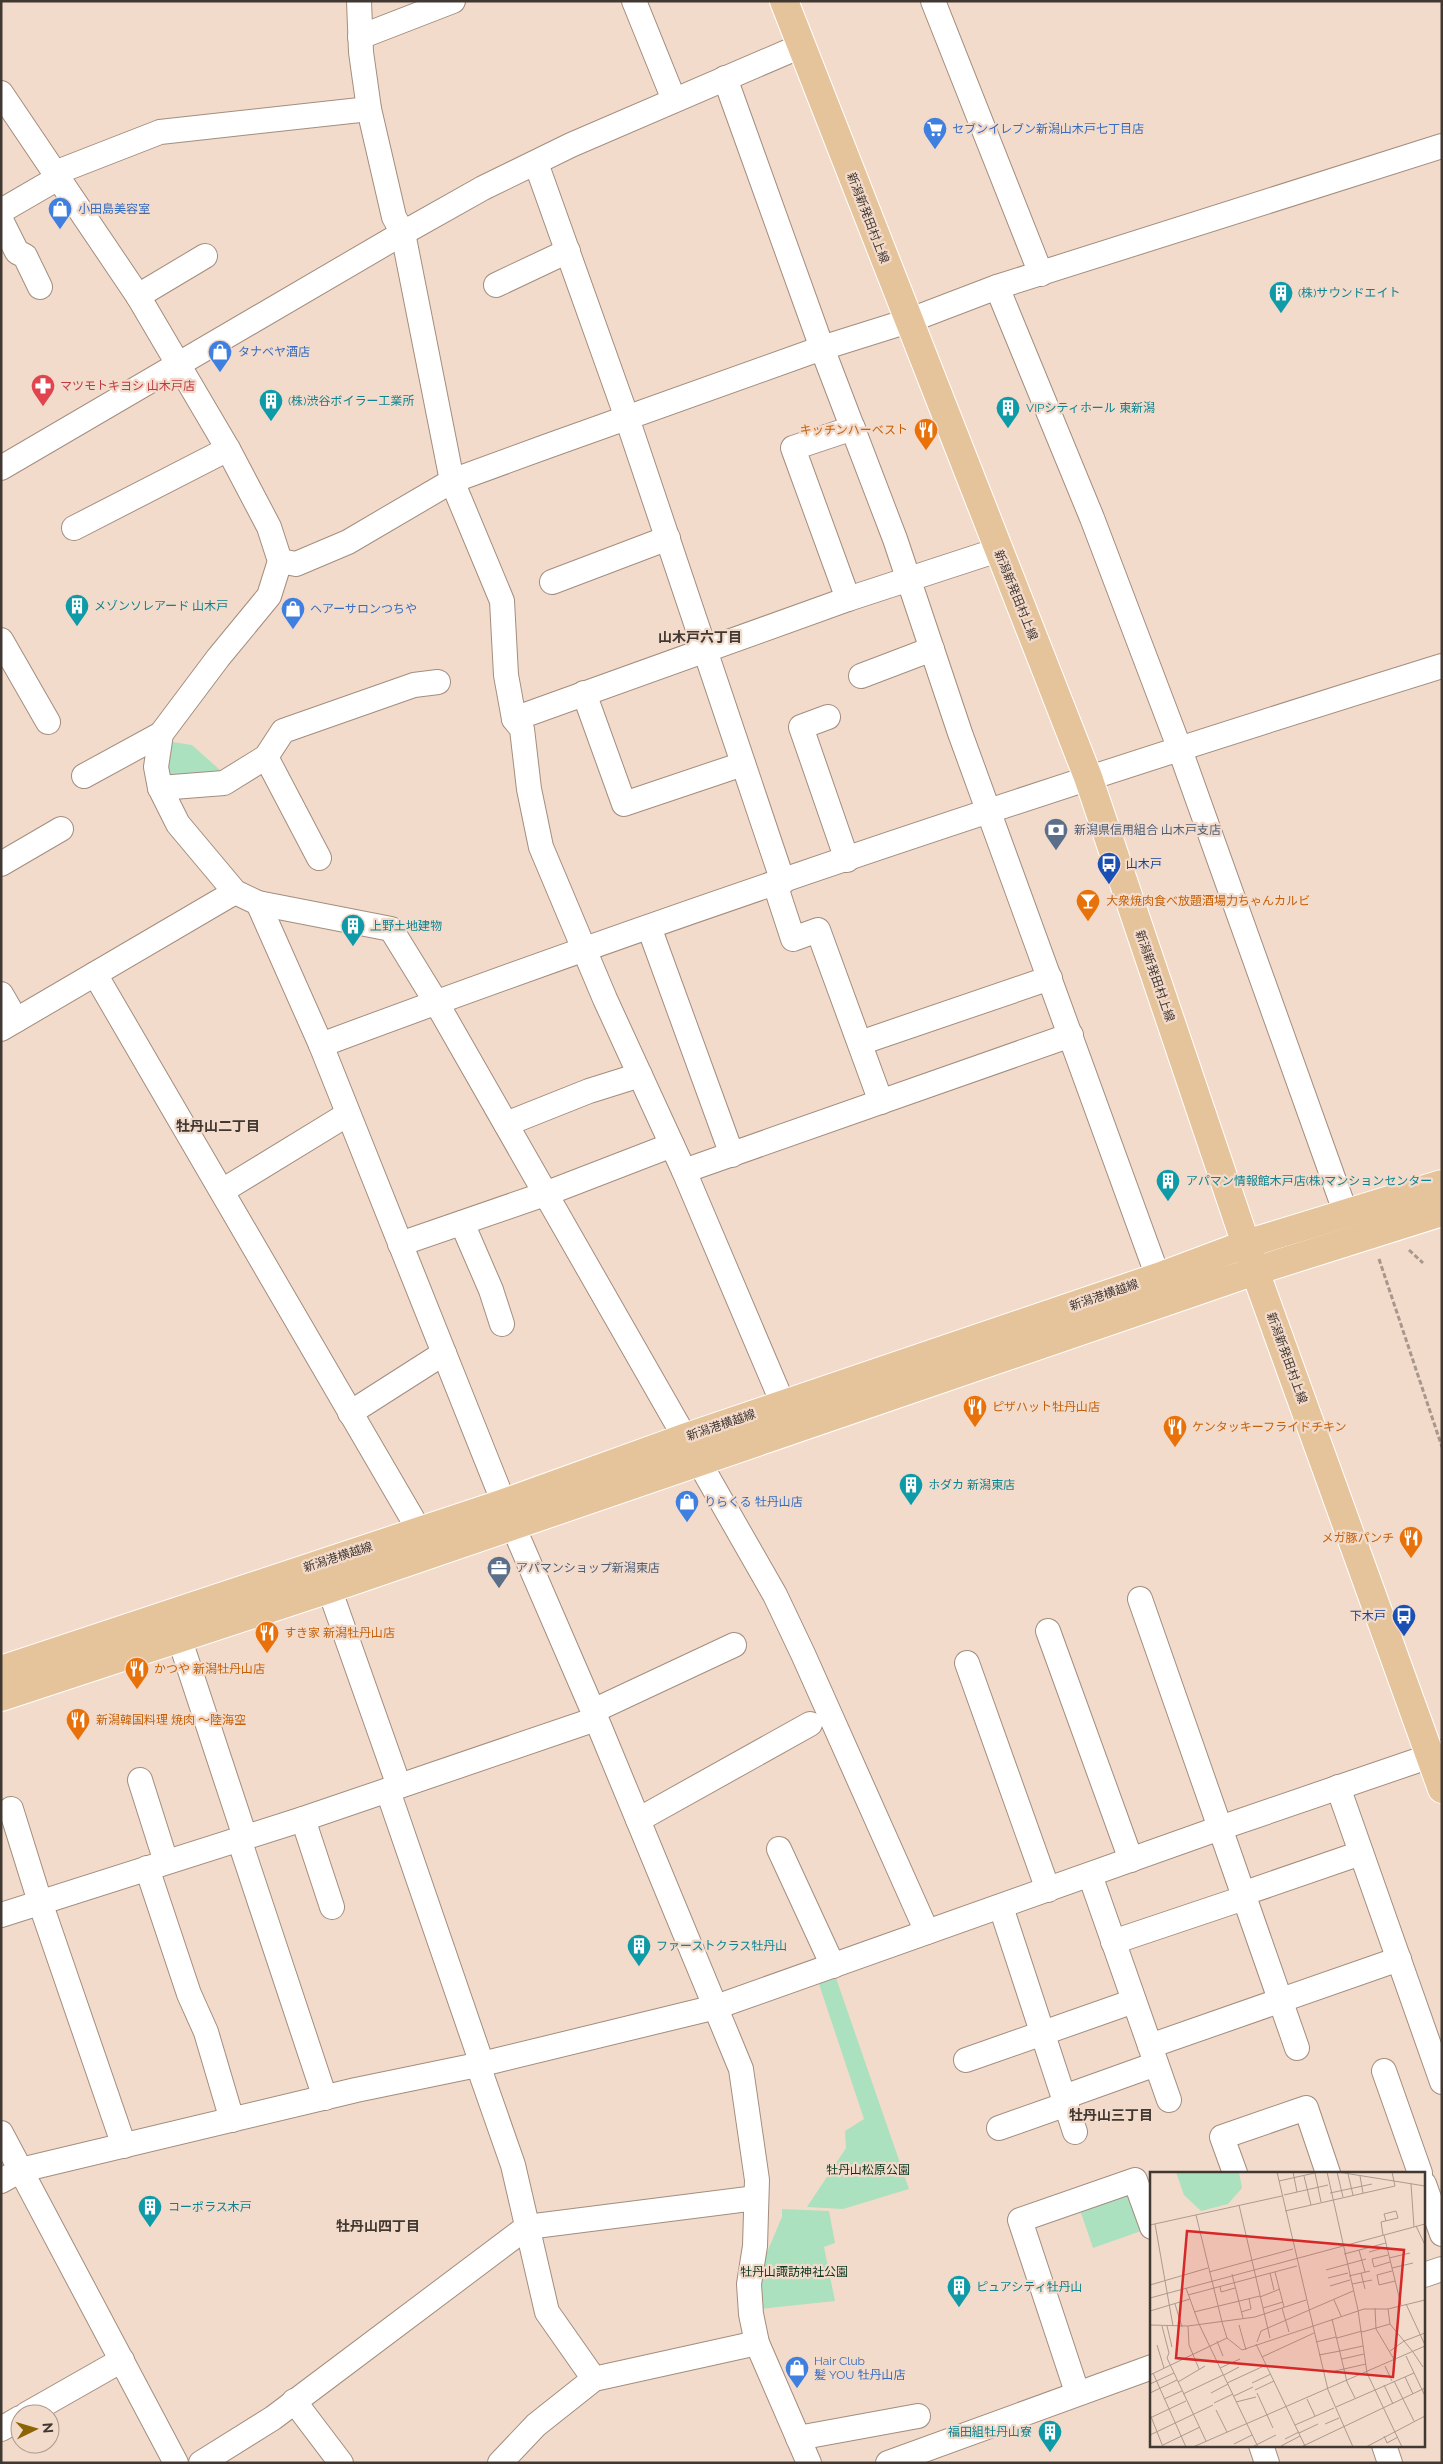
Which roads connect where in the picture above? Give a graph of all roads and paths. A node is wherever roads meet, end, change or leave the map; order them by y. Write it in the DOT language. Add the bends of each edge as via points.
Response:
graph roads {
  1 [pos="359,1"];
  2 [pos="453,1"];
  3 [pos="634,1"];
  4 [pos="784,1"];
  5 [pos="933,1"];
  6 [pos="360,38"];
  7 [pos="801,46"];
  8 [pos="725,78"];
  9 [pos="1,93"];
  10 [pos="674,100"];
  11 [pos="370,109"];
  12 [pos="1442,146"];
  13 [pos="536,163"];
  14 [pos="58,178"];
  15 [pos="1,211"];
  16 [pos="1,220"];
  17 [pos="403,233"];
  18 [pos="568,251"];
  19 [pos="205,256"];
  20 [pos="1041,274"];
  21 [pos="496,285"];
  22 [pos="997,287"];
  23 [pos="40,288"];
  24 [pos="138,296"];
  25 [pos="908,322"];
  26 [pos="822,348"];
  27 [pos="177,365"];
  28 [pos="627,418"];
  29 [pos="853,428"];
  30 [pos="228,449"];
  31 [pos="1,468"];
  32 [pos="452,481"];
  33 [pos="74,528"];
  34 [pos="668,538"];
  35 [pos="998,550"];
  36 [pos="280,561"];
  37 [pos="908,578"];
  38 [pos="552,582"];
  39 [pos="848,599"];
  40 [pos="1,640"];
  41 [pos="932,649"];
  42 [pos="705,650"];
  43 [pos="1442,666"];
  44 [pos="861,676"];
  45 [pos="438,682"];
  46 [pos="584,693"];
  47 [pos="828,717"];
  48 [pos="514,718"];
  49 [pos="48,722"];
  50 [pos="160,734"];
  51 [pos="1179,748"];
  52 [pos="266,758"];
  53 [pos="743,764"];
  54 [pos="84,776"];
  55 [pos="1088,777"];
  56 [pos="160,788"];
  57 [pos="990,811"];
  58 [pos="61,829"];
  59 [pos="319,858"];
  60 [pos="847,860"];
  61 [pos="1,864"];
  62 [pos="779,883"];
  63 [pos="235,892"];
  64 [pos="258,903"];
  65 [pos="649,927"];
  66 [pos="584,950"];
  67 [pos="95,974"];
  68 [pos="1050,978"];
  69 [pos="1,994"];
  70 [pos="436,1002"];
  71 [pos="9,1024"];
  72 [pos="1071,1035"];
  73 [pos="860,1043"];
  74 [pos="321,1045"];
  75 [pos="640,1075"];
  76 [pos="881,1102"];
  77 [pos="348,1114"];
  78 [pos="506,1124"];
  79 [pos="672,1145"];
  80 [pos="732,1155"];
  81 [pos="684,1172"];
  82 [pos="1442,1184"];
  83 [pos="222,1191"];
  84 [pos="545,1194"];
  85 [pos="1442,1212"];
  86 [pos="1346,1214"];
  87 [pos="462,1223"];
  88 [pos="400,1244"];
  89 [pos="1246,1244"];
  90 [pos="1409,1250"];
  91 [pos="1379,1260"];
  92 [pos="1423,1263"];
  93 [pos="1255,1271"];
  94 [pos="1158,1277"];
  95 [pos="502,1324"];
  96 [pos="444,1353"];
  97 [pos="783,1404"];
  98 [pos="350,1412"];
  99 [pos="684,1438"];
  100 [pos="1442,1448"];
  101 [pos="699,1463"];
  102 [pos="508,1514"];
  103 [pos="419,1530"];
  104 [pos="320,1563"];
  105 [pos="329,1589"];
  106 [pos="1140,1599"];
  107 [pos="175,1626"];
  108 [pos="1048,1631"];
  109 [pos="734,1645"];
  110 [pos="967,1663"];
  111 [pos="1,1670"];
  112 [pos="1,1697"];
  113 [pos="595,1715"];
  114 [pos="810,1724"];
  115 [pos="1436,1754"];
  116 [pos="140,1780"];
  117 [pos="1338,1787"];
  118 [pos="394,1788"];
  119 [pos="1442,1789"];
  120 [pos="11,1810"];
  121 [pos="303,1819"];
  122 [pos="638,1820"];
  123 [pos="1220,1828"];
  124 [pos="242,1838"];
  125 [pos="780,1849"];
  126 [pos="1362,1853"];
  127 [pos="1131,1860"];
  128 [pos="156,1865"];
  129 [pos="1090,1875"];
  130 [pos="1048,1890"];
  131 [pos="1243,1896"];
  132 [pos="40,1902"];
  133 [pos="332,1907"];
  134 [pos="1001,1907"];
  135 [pos="1,1915"];
  136 [pos="927,1932"];
  137 [pos="1113,1942"];
  138 [pos="1399,1959"];
  139 [pos="833,1966"];
  140 [pos="1134,2001"];
  141 [pos="1280,2001"];
  142 [pos="716,2007"];
  143 [pos="1043,2034"];
  144 [pos="1297,2048"];
  145 [pos="1153,2055"];
  146 [pos="966,2060"];
  147 [pos="480,2065"];
  148 [pos="1384,2071"];
  149 [pos="1442,2082"];
  150 [pos="325,2098"];
  151 [pos="1169,2100"];
  152 [pos="1065,2101"];
  153 [pos="232,2120"];
  154 [pos="999,2128"];
  155 [pos="1076,2132"];
  156 [pos="1,2133"];
  157 [pos="124,2146"];
  158 [pos="1235,2172"];
  159 [pos="1328,2172"];
  160 [pos="1420,2172"];
  161 [pos="11,2176"];
  162 [pos="1426,2190"];
  163 [pos="756,2198"];
  164 [pos="1150,2221"];
  165 [pos="527,2227"];
  166 [pos="1442,2234"];
  167 [pos="1442,2269"];
  168 [pos="1426,2274"];
  169 [pos="757,2343"];
  170 [pos="122,2360"];
  171 [pos="1150,2368"];
  172 [pos="594,2379"];
  173 [pos="1077,2392"];
  174 [pos="294,2401"];
  175 [pos="45,2404"];
  176 [pos="918,2416"];
  177 [pos="798,2438"];
  178 [pos="1261,2446"];
  179 [pos="1384,2446"];
  180 [pos="176,2463"];
  181 [pos="201,2463"];
  182 [pos="341,2463"];
  183 [pos="500,2463"];
  184 [pos="809,2463"];
  185 [pos="888,2463"];
  186 [pos="1267,2463"];
  187 [pos="1390,2463"];
  1 -- 6 [label="street"];
  2 -- 6 [label="street"];
  3 -- 10 [label="street"];
  4 -- 7 [label="main road, 新潟新発田村上線"];
  5 -- 20 [label="street"];
  6 -- 11 [label="street"];
  7 -- 8 [label="street"];
  7 -- 25 [label="main road, 新潟新発田村上線"];
  8 -- 10 [label="street"];
  8 -- 26 [label="street"];
  9 -- 14 [label="street"];
  10 -- 13 [label="street"];
  11 -- 14 [label="street" via="160,132 65,169"];
  11 -- 17 [label="street" via="394,217"];
  12 -- 20 [label="street"];
  13 -- 17 [label="street" via="483,188"];
  13 -- 18 [label="street"];
  14 -- 15 [label="street"];
  14 -- 24 [label="street"];
  16 -- 23 [label="street" via="17,252 25,256"];
  17 -- 27 [label="street"];
  17 -- 32 [label="street"];
  18 -- 21 [label="street"];
  18 -- 28 [label="street"];
  19 -- 24 [label="street"];
  20 -- 22 [label="street"];
  22 -- 25 [label="street"];
  22 -- 51 [label="street" via="1092,518"];
  24 -- 27 [label="street"];
  25 -- 26 [label="street"];
  25 -- 35 [label="main road, 新潟新発田村上線"];
  26 -- 28 [label="street"];
  26 -- 29 [label="street"];
  27 -- 30 [label="street"];
  27 -- 31 [label="street"];
  28 -- 32 [label="street"];
  28 -- 34 [label="street"];
  29 -- 37 [label="street"];
  29 -- 39 [label="street" via="793,448"];
  30 -- 33 [label="street"];
  30 -- 36 [label="street" via="269,527"];
  32 -- 36 [label="street" via="348,542 296,564"];
  32 -- 48 [label="street" via="502,601 506,675"];
  34 -- 38 [label="street"];
  34 -- 42 [label="street"];
  35 -- 37 [label="street"];
  35 -- 55 [label="main road, 新潟新発田村上線"];
  36 -- 50 [label="street" via="269,596"];
  37 -- 39 [label="street"];
  37 -- 41 [label="street"];
  39 -- 42 [label="street"];
  40 -- 49 [label="street"];
  41 -- 44 [label="street"];
  41 -- 57 [label="street"];
  42 -- 46 [label="street"];
  42 -- 53 [label="street"];
  43 -- 51 [label="street"];
  45 -- 52 [label="street" via="414,684 283,731"];
  46 -- 48 [label="street"];
  46 -- 53 [label="street" via="624,804"];
  47 -- 60 [label="street" via="801,727"];
  48 -- 66 [label="street" via="522,729 529,789 541,848"];
  50 -- 54 [label="street"];
  50 -- 56 [label="street" via="156,767"];
  51 -- 55 [label="street"];
  51 -- 86 [label="street"];
  52 -- 56 [label="street" via="224,783"];
  52 -- 59 [label="street"];
  53 -- 62 [label="street"];
  55 -- 57 [label="street"];
  55 -- 89 [label="main road, 新潟新発田村上線"];
  56 -- 63 [label="street" via="178,824"];
  57 -- 60 [label="street"];
  57 -- 68 [label="street"];
  58 -- 61 [label="street"];
  60 -- 62 [label="street"];
  62 -- 65 [label="street"];
  62 -- 73 [label="street" via="793,939 818,930"];
  63 -- 64 [label="street"];
  63 -- 67 [label="street"];
  64 -- 70 [label="street" via="392,929"];
  64 -- 74 [label="street"];
  65 -- 66 [label="street"];
  65 -- 80 [label="street"];
  66 -- 70 [label="street"];
  66 -- 75 [label="street"];
  67 -- 71 [label="street"];
  67 -- 83 [label="street"];
  68 -- 72 [label="street"];
  68 -- 73 [label="street"];
  69 -- 71 [label="street"];
  70 -- 74 [label="street"];
  70 -- 78 [label="street"];
  72 -- 76 [label="street"];
  72 -- 94 [label="street"];
  73 -- 76 [label="street"];
  74 -- 77 [label="street"];
  75 -- 78 [label="street"];
  75 -- 79 [label="street"];
  76 -- 80 [label="street"];
  77 -- 83 [label="street"];
  77 -- 88 [label="street"];
  78 -- 84 [label="street"];
  79 -- 81 [label="street"];
  79 -- 84 [label="street"];
  80 -- 81 [label="street"];
  81 -- 97 [label="street"];
  82 -- 86 [label="main road, 新潟港横越線"];
  83 -- 98 [label="street"];
  84 -- 87 [label="street"];
  84 -- 99 [label="street"];
  85 -- 93 [label="main road, 新潟港横越線"];
  86 -- 89 [label="main road, 新潟港横越線"];
  87 -- 88 [label="street"];
  87 -- 95 [label="street"];
  88 -- 96 [label="street"];
  89 -- 93 [label="main road, 新潟新発田村上線"];
  89 -- 94 [label="main road, 新潟港横越線"];
  90 -- 92 [label="path"];
  91 -- 100 [label="path"];
  93 -- 101 [label="main road, 新潟港横越線"];
  93 -- 115 [label="main road, 新潟新発田村上線"];
  94 -- 97 [label="main road, 新潟港横越線"];
  96 -- 98 [label="street"];
  96 -- 102 [label="street"];
  97 -- 99 [label="main road, 新潟港横越線"];
  98 -- 103 [label="street"];
  99 -- 101 [label="street"];
  99 -- 102 [label="main road, 新潟港横越線"];
  101 -- 102 [label="main road, 新潟港横越線"];
  101 -- 136 [label="street" via="787,1620"];
  102 -- 103 [label="main road, 新潟港横越線"];
  102 -- 105 [label="main road, 新潟港横越線"];
  102 -- 113 [label="street"];
  103 -- 104 [label="main road, 新潟港横越線"];
  104 -- 105 [label="street"];
  104 -- 107 [label="main road, 新潟港横越線"];
  105 -- 107 [label="main road, 新潟港横越線"];
  105 -- 118 [label="street"];
  106 -- 123 [label="street"];
  107 -- 111 [label="main road, 新潟港横越線"];
  107 -- 112 [label="main road, 新潟港横越線"];
  107 -- 124 [label="street"];
  108 -- 127 [label="street"];
  109 -- 113 [label="street"];
  110 -- 130 [label="street"];
  113 -- 118 [label="street"];
  113 -- 122 [label="street"];
  114 -- 122 [label="street"];
  115 -- 117 [label="street"];
  115 -- 119 [label="main road, 新潟新発田村上線"];
  116 -- 128 [label="street"];
  117 -- 123 [label="street"];
  117 -- 126 [label="street"];
  118 -- 121 [label="street"];
  118 -- 147 [label="street"];
  120 -- 132 [label="street"];
  121 -- 124 [label="street"];
  121 -- 133 [label="street"];
  122 -- 142 [label="street"];
  123 -- 127 [label="street"];
  123 -- 131 [label="street"];
  124 -- 128 [label="street"];
  124 -- 150 [label="street"];
  125 -- 139 [label="street"];
  126 -- 131 [label="street"];
  126 -- 138 [label="street"];
  127 -- 129 [label="street"];
  128 -- 132 [label="street"];
  128 -- 153 [label="street" via="189,1994 206,2032"];
  129 -- 130 [label="street"];
  129 -- 137 [label="street"];
  130 -- 134 [label="street"];
  131 -- 137 [label="street"];
  131 -- 141 [label="street"];
  132 -- 135 [label="street"];
  132 -- 157 [label="street"];
  134 -- 136 [label="street"];
  134 -- 143 [label="street"];
  136 -- 139 [label="street"];
  137 -- 140 [label="street"];
  138 -- 141 [label="street"];
  138 -- 149 [label="street"];
  139 -- 142 [label="street"];
  140 -- 143 [label="street"];
  140 -- 145 [label="street"];
  141 -- 144 [label="street"];
  141 -- 145 [label="street"];
  142 -- 147 [label="street"];
  142 -- 163 [label="street" via="741,2069 751,2130"];
  143 -- 146 [label="street"];
  143 -- 152 [label="street"];
  145 -- 151 [label="street"];
  145 -- 152 [label="street"];
  147 -- 150 [label="street"];
  147 -- 165 [label="street" via="513,2165"];
  148 -- 160 [label="street"];
  150 -- 153 [label="street"];
  152 -- 154 [label="street"];
  152 -- 155 [label="street"];
  153 -- 157 [label="street"];
  156 -- 161 [label="street"];
  157 -- 161 [label="street"];
  158 -- 159 [label="street" via="1222,2137 1306,2108"];
  161 -- 170 [label="street"];
  162 -- 166 [label="street"];
  163 -- 165 [label="street"];
  163 -- 169 [label="street" via="755,2246 749,2284"];
  164 -- 173 [label="street" via="1135,2180 1020,2220"];
  165 -- 172 [label="street" via="547,2312"];
  165 -- 174 [label="street"];
  167 -- 168 [label="street"];
  169 -- 172 [label="street"];
  169 -- 177 [label="street"];
  170 -- 175 [label="street"];
  170 -- 180 [label="street"];
  171 -- 173 [label="street"];
  172 -- 183 [label="street" via="536,2425"];
  173 -- 185 [label="street"];
  174 -- 181 [label="street"];
  174 -- 182 [label="street"];
  176 -- 177 [label="street"];
  177 -- 184 [label="street"];
  178 -- 186 [label="street"];
  179 -- 187 [label="street"];
}
